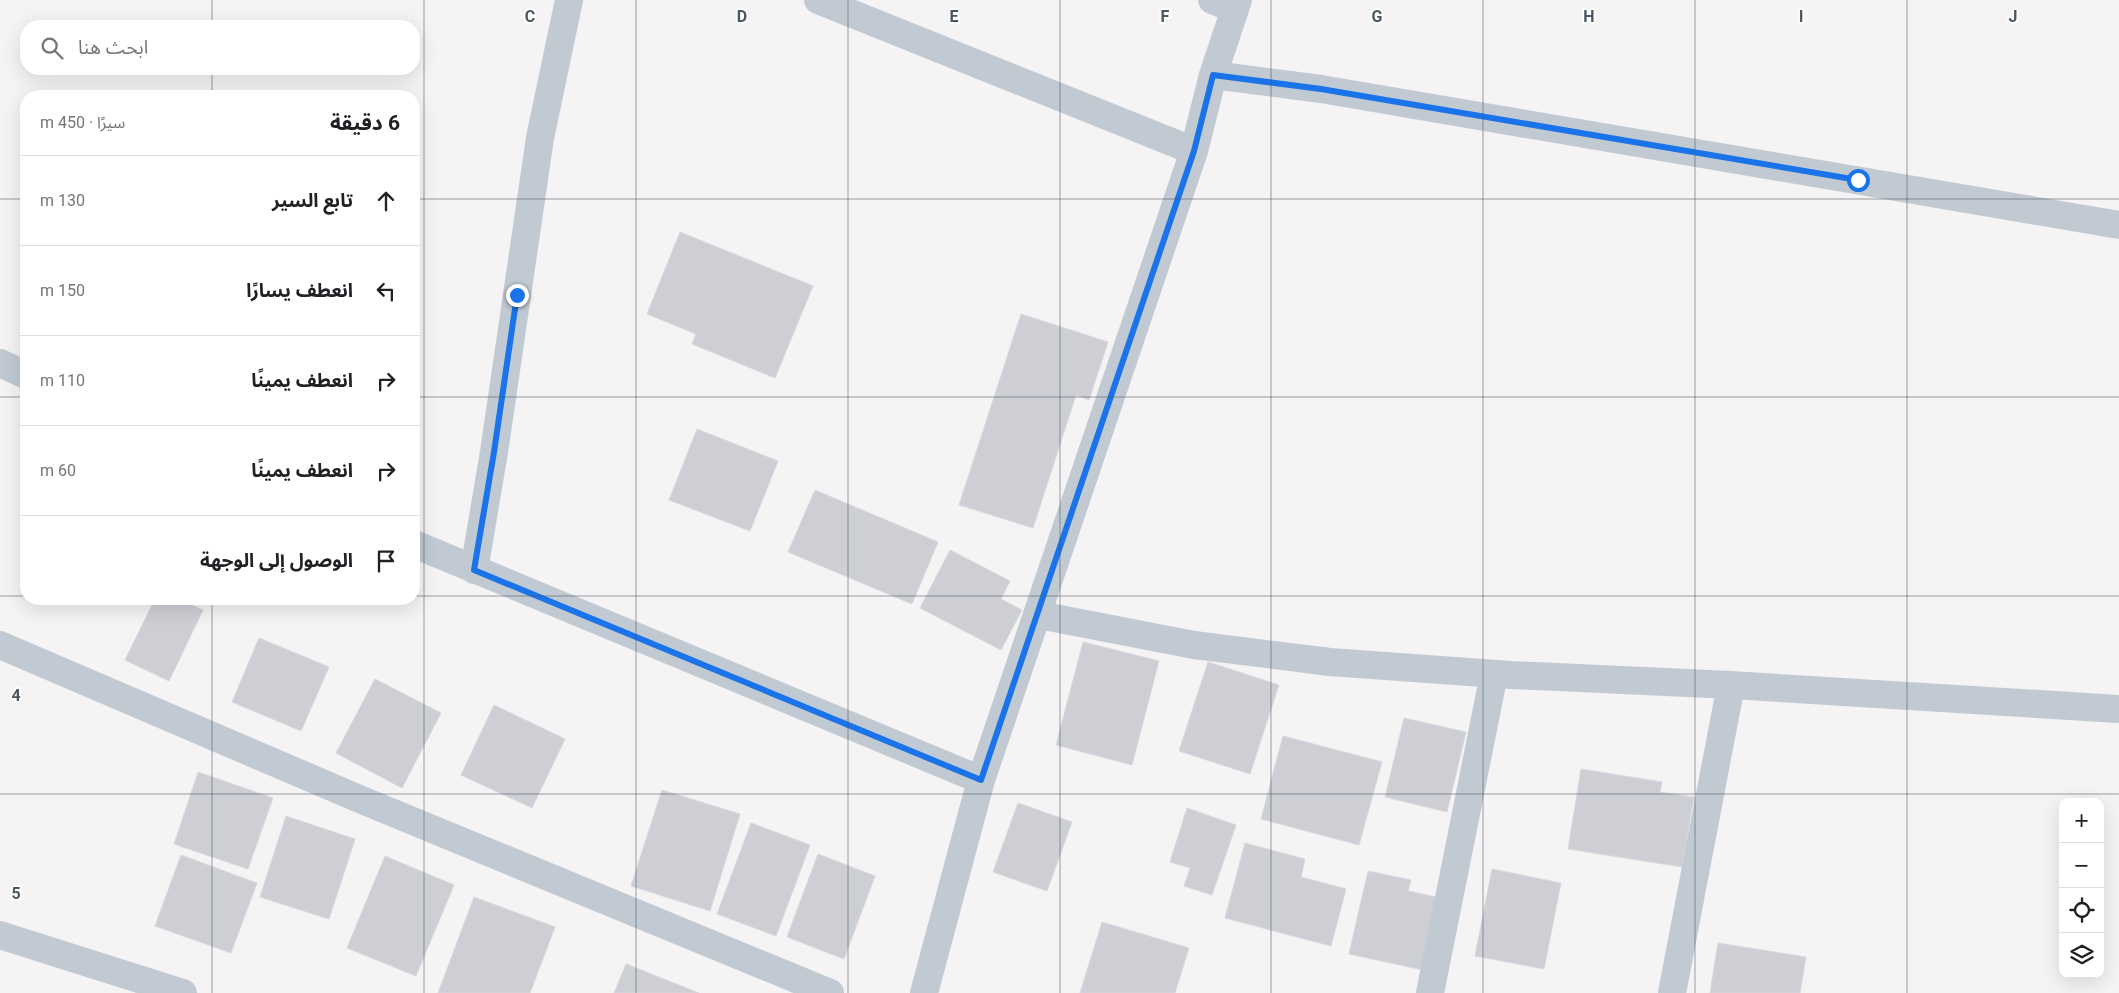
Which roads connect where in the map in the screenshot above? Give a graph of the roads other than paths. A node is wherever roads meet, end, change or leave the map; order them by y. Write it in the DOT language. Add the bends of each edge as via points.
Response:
graph roads {
  1 [pos="569,0"];
  2 [pos="818,0"];
  3 [pos="1228,3"];
  4 [pos="1213,75"];
  5 [pos="1194,151"];
  6 [pos="2119,225"];
  7 [pos="0,363"];
  8 [pos="20,372"];
  9 [pos="420,547"];
  10 [pos="474,570"];
  11 [pos="1039,615"];
  12 [pos="0,645"];
  13 [pos="1494,674"];
  14 [pos="1731,685"];
  15 [pos="2119,709"];
  16 [pos="981,780"];
  17 [pos="0,935"];
  18 [pos="183,993"];
  19 [pos="830,993"];
  20 [pos="924,993"];
  21 [pos="1430,993"];
  22 [pos="1672,993"];
  1 -- 10 [label="street" via="540,138"];
  2 -- 5 [label="street"];
  3 -- 4 [label="street"];
  4 -- 5 [label="street"];
  4 -- 6 [label="street" via="1321,89"];
  5 -- 11 [label="street"];
  7 -- 8 [label="street"];
  9 -- 10 [label="street"];
  10 -- 16 [label="street"];
  11 -- 13 [label="street" via="1194,645 1330,662"];
  11 -- 16 [label="street"];
  12 -- 19 [label="street" via="348,794"];
  13 -- 14 [label="street"];
  13 -- 21 [label="street"];
  14 -- 15 [label="street"];
  14 -- 22 [label="street"];
  16 -- 20 [label="street"];
  17 -- 18 [label="street"];
}
